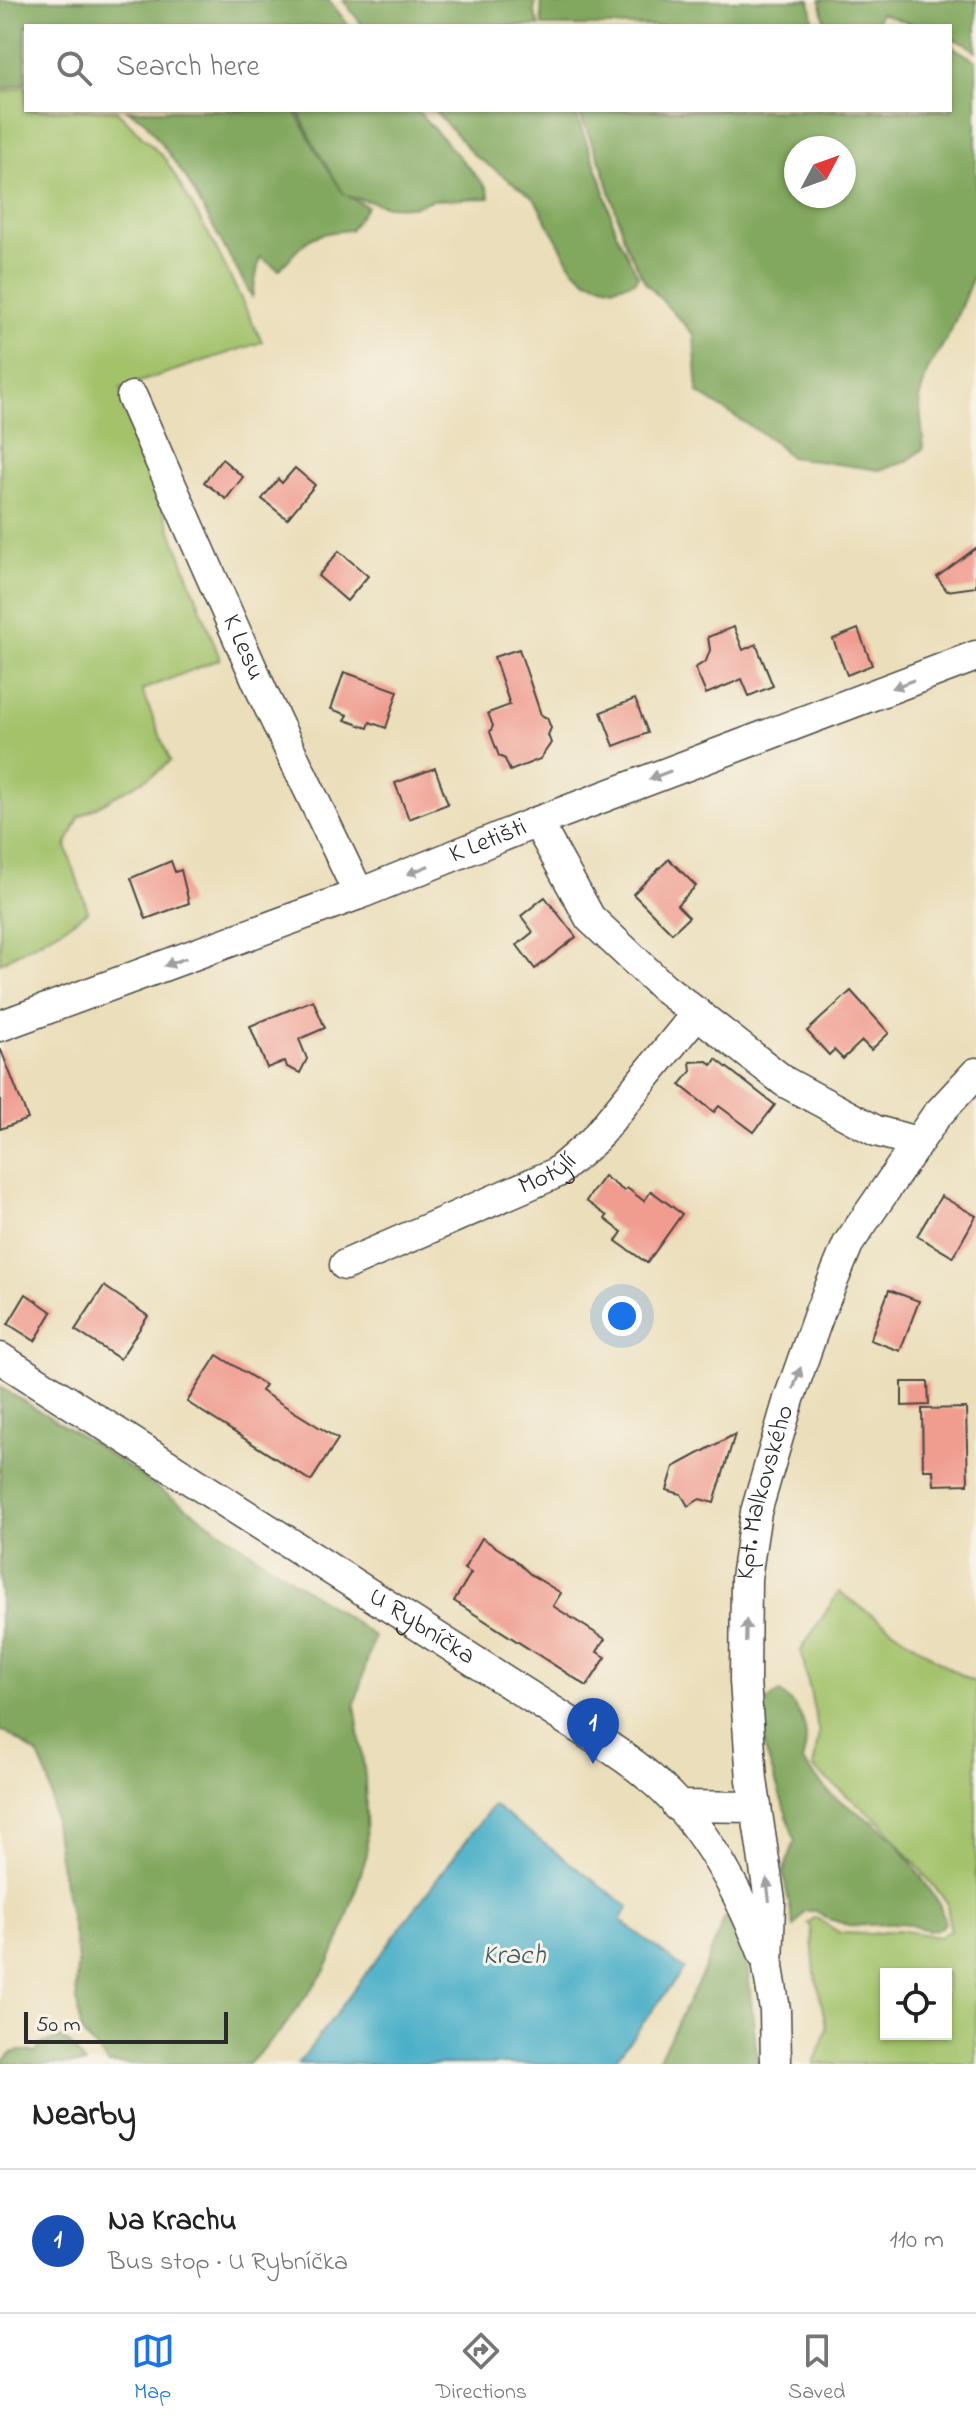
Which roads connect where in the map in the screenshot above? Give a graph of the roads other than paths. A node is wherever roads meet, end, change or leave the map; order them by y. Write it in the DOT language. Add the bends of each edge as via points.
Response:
graph roads {
  1 [pos="132,397"];
  2 [pos="976,656"];
  3 [pos="537,822"];
  4 [pos="359,894"];
  5 [pos="697,1013"];
  6 [pos="0,1026"];
  7 [pos="976,1073"];
  8 [pos="917,1142"];
  9 [pos="345,1265"];
  10 [pos="0,1358"];
  11 [pos="677,1806"];
  12 [pos="756,1807"];
  13 [pos="768,1967"];
  14 [pos="776,2064"];
  1 -- 4 [label="street, K Lesu" via="264,696"];
  2 -- 3 [label="street, K Letišti, one-way"];
  3 -- 4 [label="street, K Letišti, one-way"];
  3 -- 5 [label="street" via="590,918"];
  4 -- 6 [label="street, K Letišti, one-way"];
  5 -- 8 [label="street" via="785,1082 876,1131"];
  5 -- 9 [label="street, Motýlí" via="593,1141 556,1173"];
  7 -- 8 [label="street, Kpt. Malkovského"];
  12 -- 8 [label="street, Kpt. Malkovského, one-way" via="745,1681 746,1578 756,1512 789,1399 848,1244"];
  10 -- 11 [label="street, U Rybníčka" via="609,1747 649,1776"];
  11 -- 12 [label="street"];
  11 -- 13 [label="street, U Rybníčka" via="740,1897"];
  13 -- 12 [label="street, Kpt. Malkovského, one-way" via="770,1901"];
  13 -- 14 [label="street"];
}
